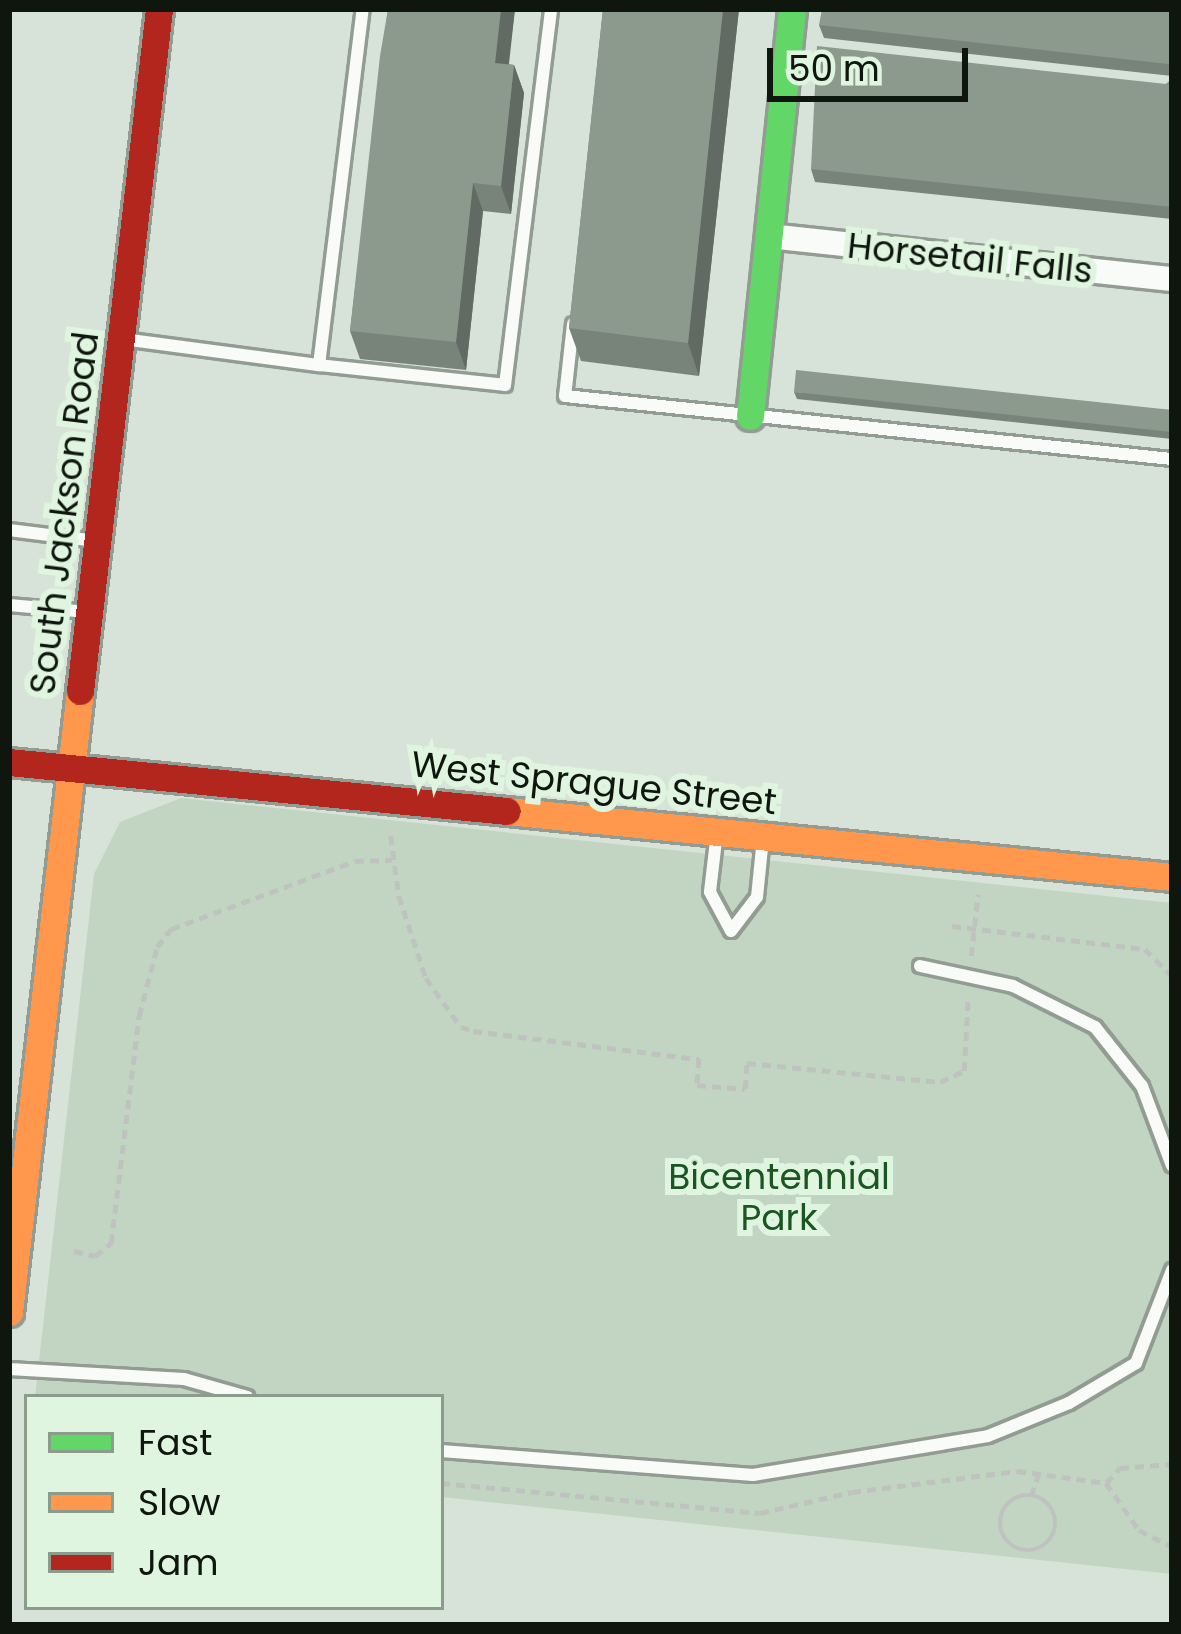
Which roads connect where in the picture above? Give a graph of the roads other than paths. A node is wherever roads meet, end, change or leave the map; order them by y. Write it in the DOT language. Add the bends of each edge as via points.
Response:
graph roads {
  1 [pos="159,9"];
  2 [pos="363,9"];
  3 [pos="551,9"];
  4 [pos="792,9"];
  5 [pos="769,236"];
  6 [pos="1172,279"];
  7 [pos="575,305"];
  8 [pos="121,339"];
  9 [pos="320,365"];
  10 [pos="750,416"];
  11 [pos="1172,459"];
  12 [pos="9,530"];
  13 [pos="97,541"];
  14 [pos="9,605"];
  15 [pos="89,612"];
  16 [pos="9,762"];
  17 [pos="71,766"];
  18 [pos="717,831"];
  19 [pos="764,836"];
  20 [pos="1172,877"];
  21 [pos="920,966"];
  22 [pos="1172,1166"];
  23 [pos="1172,1270"];
  24 [pos="9,1312"];
  25 [pos="9,1370"];
  26 [pos="236,1394"];
  27 [pos="444,1450"];
  1 -- 8 [label="street, South Jackson Road"];
  2 -- 9 [label="lane"];
  3 -- 9 [label="lane" via="505,386"];
  4 -- 5 [label="street" via="800,46"];
  5 -- 6 [label="street, Horsetail Falls"];
  5 -- 10 [label="street"];
  7 -- 10 [label="lane" via="565,396"];
  8 -- 9 [label="lane"];
  8 -- 13 [label="street, South Jackson Road"];
  10 -- 11 [label="lane"];
  12 -- 13 [label="lane"];
  13 -- 15 [label="street, South Jackson Road"];
  14 -- 15 [label="lane"];
  15 -- 17 [label="street, South Jackson Road"];
  16 -- 17 [label="street, West Sprague Street"];
  17 -- 18 [label="street, West Sprague Street"];
  17 -- 24 [label="street, South Jackson Road"];
  18 -- 19 [label="street, West Sprague Street"];
  18 -- 19 [label="lane" via="710,892 730,931 757,897"];
  19 -- 20 [label="street, West Sprague Street"];
  21 -- 22 [label="lane" via="1013,986 1095,1027 1142,1086"];
  23 -- 27 [label="lane" via="1136,1363 1069,1403 988,1436 753,1474"];
  25 -- 26 [label="lane" via="184,1379"];
}
